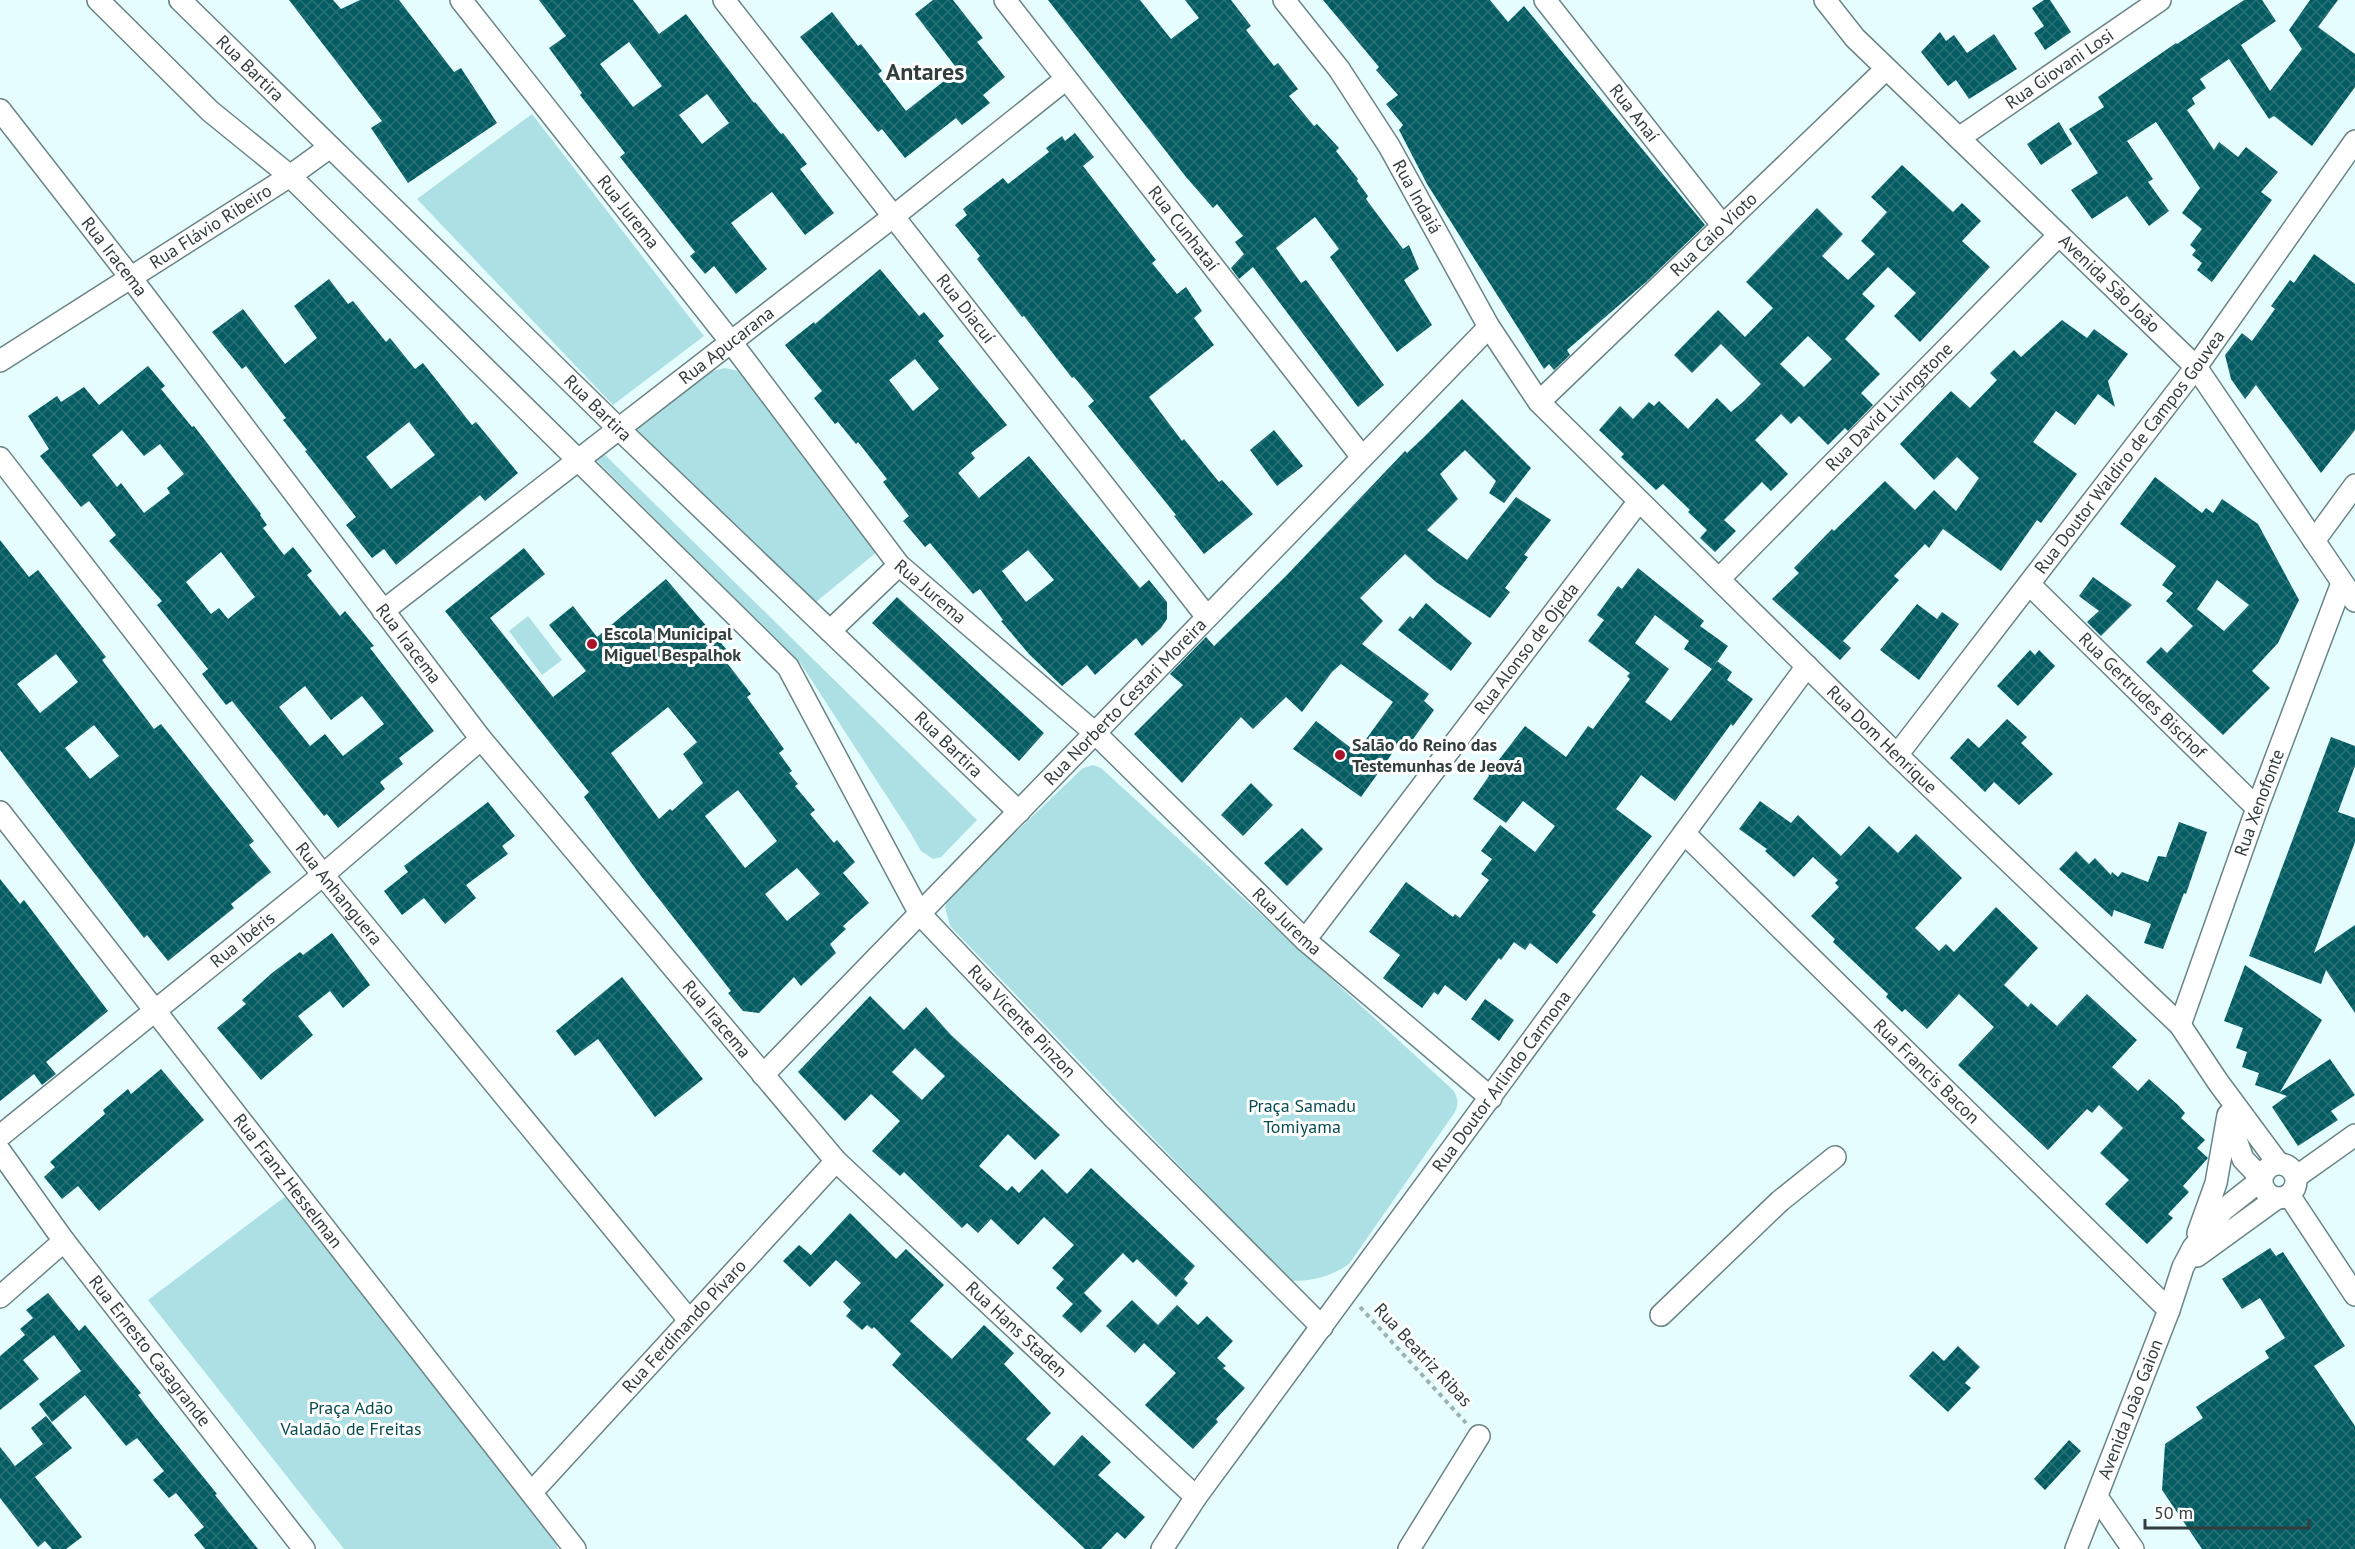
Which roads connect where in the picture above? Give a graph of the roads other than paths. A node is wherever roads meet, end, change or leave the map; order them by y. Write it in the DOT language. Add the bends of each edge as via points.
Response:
graph roads {
  1 [pos="98,0"];
  2 [pos="180,0"];
  3 [pos="460,0"];
  4 [pos="724,0"];
  5 [pos="1005,0"];
  6 [pos="1284,0"];
  7 [pos="1545,0"];
  8 [pos="1825,0"];
  9 [pos="2160,0"];
  10 [pos="1886,69"];
  11 [pos="1066,79"];
  12 [pos="0,110"];
  13 [pos="1959,138"];
  14 [pos="2355,141"];
  15 [pos="330,147"];
  16 [pos="290,176"];
  17 [pos="894,216"];
  18 [pos="1723,226"];
  19 [pos="2059,236"];
  20 [pos="131,278"];
  21 [pos="1489,327"];
  22 [pos="731,342"];
  23 [pos="0,361"];
  24 [pos="2196,367"];
  25 [pos="1539,402"];
  26 [pos="619,429"];
  27 [pos="1362,457"];
  28 [pos="0,458"];
  29 [pos="578,460"];
  30 [pos="2355,485"];
  31 [pos="1640,501"];
  32 [pos="2314,541"];
  33 [pos="900,565"];
  34 [pos="1719,579"];
  35 [pos="2342,582"];
  36 [pos="2029,584"];
  37 [pos="2355,601"];
  38 [pos="383,610"];
  39 [pos="1207,617"];
  40 [pos="830,631"];
  41 [pos="1807,666"];
  42 [pos="1095,733"];
  43 [pos="481,739"];
  44 [pos="1897,755"];
  45 [pos="2257,808"];
  46 [pos="1019,812"];
  47 [pos="0,813"];
  48 [pos="1684,833"];
  49 [pos="323,875"];
  50 [pos="920,914"];
  51 [pos="1305,940"];
  52 [pos="155,1010"];
  53 [pos="2180,1025"];
  54 [pos="763,1075"];
  55 [pos="2218,1082"];
  56 [pos="1491,1098"];
  57 [pos="2228,1115"];
  58 [pos="2355,1135"];
  59 [pos="0,1136"];
  60 [pos="0,1151"];
  61 [pos="1835,1157"];
  62 [pos="836,1161"];
  63 [pos="2278,1163"];
  64 [pos="2261,1179"];
  65 [pos="2287,1190"];
  66 [pos="64,1241"];
  67 [pos="2193,1248"];
  68 [pos="2183,1267"];
  69 [pos="2355,1295"];
  70 [pos="0,1297"];
  71 [pos="2169,1310"];
  72 [pos="1661,1315"];
  73 [pos="690,1320"];
  74 [pos="1322,1327"];
  75 [pos="1479,1436"];
  76 [pos="532,1492"];
  77 [pos="1196,1497"];
  78 [pos="2097,1497"];
  79 [pos="304,1549"];
  80 [pos="575,1549"];
  81 [pos="1162,1549"];
  82 [pos="1409,1549"];
  83 [pos="2076,1549"];
  84 [pos="2133,1549"];
  1 -- 16 [label="street" via="210,111"];
  2 -- 15 [label="street, Rua Bartira"];
  3 -- 22 [label="street, Rua Jurema"];
  4 -- 17 [label="street, Rua Diacuí"];
  5 -- 11 [label="street, Rua Cunhataí"];
  6 -- 21 [label="street, Rua Indaiá" via="1338,69 1389,146"];
  7 -- 18 [label="street, Rua Anaí"];
  8 -- 10 [label="street, Avenida São João"];
  9 -- 13 [label="street, Rua Giovani Losi"];
  10 -- 13 [label="street, Avenida São João"];
  10 -- 18 [label="street, Rua Caio Vioto"];
  11 -- 17 [label="street, Rua Apucarana"];
  11 -- 27 [label="street, Rua Cunhataí"];
  12 -- 20 [label="street, Rua Iracema"];
  13 -- 19 [label="street, Avenida São João"];
  14 -- 24 [label="street, Rua Doutor Waldiro de Campos Gouvea"];
  15 -- 16 [label="street, Rua Flávio Ribeiro"];
  15 -- 26 [label="street, Rua Bartira"];
  16 -- 20 [label="street, Rua Flávio Ribeiro"];
  16 -- 29 [label="street"];
  17 -- 22 [label="street, Rua Apucarana"];
  17 -- 39 [label="street, Rua Diacuí"];
  18 -- 25 [label="street, Rua Caio Vioto"];
  19 -- 24 [label="street, Avenida São João"];
  19 -- 34 [label="street, Rua David Livingstone"];
  20 -- 23 [label="street, Rua Flávio Ribeiro"];
  20 -- 38 [label="street, Rua Iracema"];
  21 -- 25 [label="street, Rua Indaiá"];
  21 -- 27 [label="street, Rua Norberto Cestari Moreira"];
  22 -- 26 [label="street, Rua Apucarana"];
  22 -- 33 [label="street, Rua Jurema"];
  24 -- 32 [label="street, Avenida São João"];
  24 -- 36 [label="street, Rua Doutor Waldiro de Campos Gouvea"];
  25 -- 31 [label="street, Rua Dom Henrique"];
  26 -- 29 [label="street, Rua Apucarana"];
  26 -- 40 [label="street, Rua Bartira"];
  27 -- 39 [label="street, Rua Norberto Cestari Moreira"];
  28 -- 49 [label="street, Rua Anhanguera"];
  29 -- 38 [label="street, Rua Apucarana"];
  29 -- 50 [label="street, Rua Vicente Pinzon" via="788,667"];
  30 -- 32 [label="street"];
  31 -- 34 [label="street, Rua Dom Henrique"];
  31 -- 51 [label="street, Rua Alonso de Ojeda"];
  32 -- 35 [label="street, Avenida São João"];
  33 -- 40 [label="street"];
  33 -- 42 [label="street, Rua Jurema"];
  34 -- 41 [label="street, Rua Dom Henrique"];
  35 -- 37 [label="street, Avenida São João"];
  35 -- 45 [label="street, Rua Xenofonte"];
  36 -- 44 [label="street, Rua Doutor Waldiro de Campos Gouvea"];
  36 -- 45 [label="street, Rua Gertrudes Bischof"];
  38 -- 43 [label="street, Rua Iracema"];
  39 -- 42 [label="street, Rua Norberto Cestari Moreira"];
  40 -- 46 [label="street, Rua Bartira"];
  41 -- 44 [label="street, Rua Dom Henrique"];
  41 -- 48 [label="street, Rua Doutor Arlindo Carmona"];
  42 -- 46 [label="street, Rua Norberto Cestari Moreira"];
  42 -- 51 [label="street, Rua Jurema"];
  43 -- 49 [label="street, Rua Ibéris"];
  43 -- 54 [label="street, Rua Iracema"];
  44 -- 53 [label="street, Rua Dom Henrique"];
  45 -- 53 [label="street, Rua Xenofonte"];
  46 -- 50 [label="street, Rua Norberto Cestari Moreira"];
  47 -- 52 [label="street, Rua Franz Hesselman"];
  48 -- 56 [label="street, Rua Doutor Arlindo Carmona"];
  48 -- 71 [label="street, Rua Francis Bacon"];
  49 -- 52 [label="street, Rua Ibéris"];
  49 -- 73 [label="street, Rua Anhanguera"];
  50 -- 54 [label="street, Rua Norberto Cestari Moreira"];
  50 -- 74 [label="street, Rua Vicente Pinzon" via="1112,1116"];
  51 -- 56 [label="street, Rua Jurema"];
  52 -- 59 [label="street, Rua Ibéris"];
  52 -- 76 [label="street, Rua Franz Hesselman"];
  53 -- 55 [label="street, Rua Dom Henrique"];
  54 -- 62 [label="street, Rua Iracema"];
  55 -- 57 [label="street, Rua Dom Henrique"];
  55 -- 63 [label="street, Rua Dom Henrique"];
  56 -- 74 [label="street, Rua Doutor Arlindo Carmona"];
  57 -- 64 [label="street, Rua Dom Henrique" via="2243,1159"];
  57 -- 67 [label="street" via="2216,1183"];
  58 -- 65 [label="street"];
  60 -- 66 [label="street, Rua Ernesto Casagrande"];
  61 -- 72 [label="street" via="1780,1201"];
  62 -- 73 [label="street, Rua Ferdinando Pívaro"];
  62 -- 77 [label="street, Rua Hans Staden"];
  63 -- 64 [label="street" via="2270,1165"];
  63 -- 65 [label="street" via="2289,1167"];
  64 -- 65 [label="street" via="2266,1192"];
  64 -- 67 [label="street, Avenida João Gaion" via="2223,1210"];
  65 -- 68 [label="street"];
  65 -- 69 [label="street"];
  66 -- 70 [label="street"];
  66 -- 79 [label="street, Rua Ernesto Casagrande"];
  67 -- 68 [label="street, Avenida João Gaion"];
  68 -- 71 [label="street, Avenida João Gaion"];
  71 -- 78 [label="street, Avenida João Gaion"];
  73 -- 76 [label="street, Rua Ferdinando Pívaro"];
  74 -- 77 [label="street, Rua Doutor Arlindo Carmona"];
  75 -- 82 [label="street"];
  76 -- 80 [label="street, Rua Franz Hesselman"];
  77 -- 81 [label="street, Rua Doutor Arlindo Carmona"];
  78 -- 83 [label="street, Avenida João Gaion"];
  78 -- 84 [label="street"];
}
